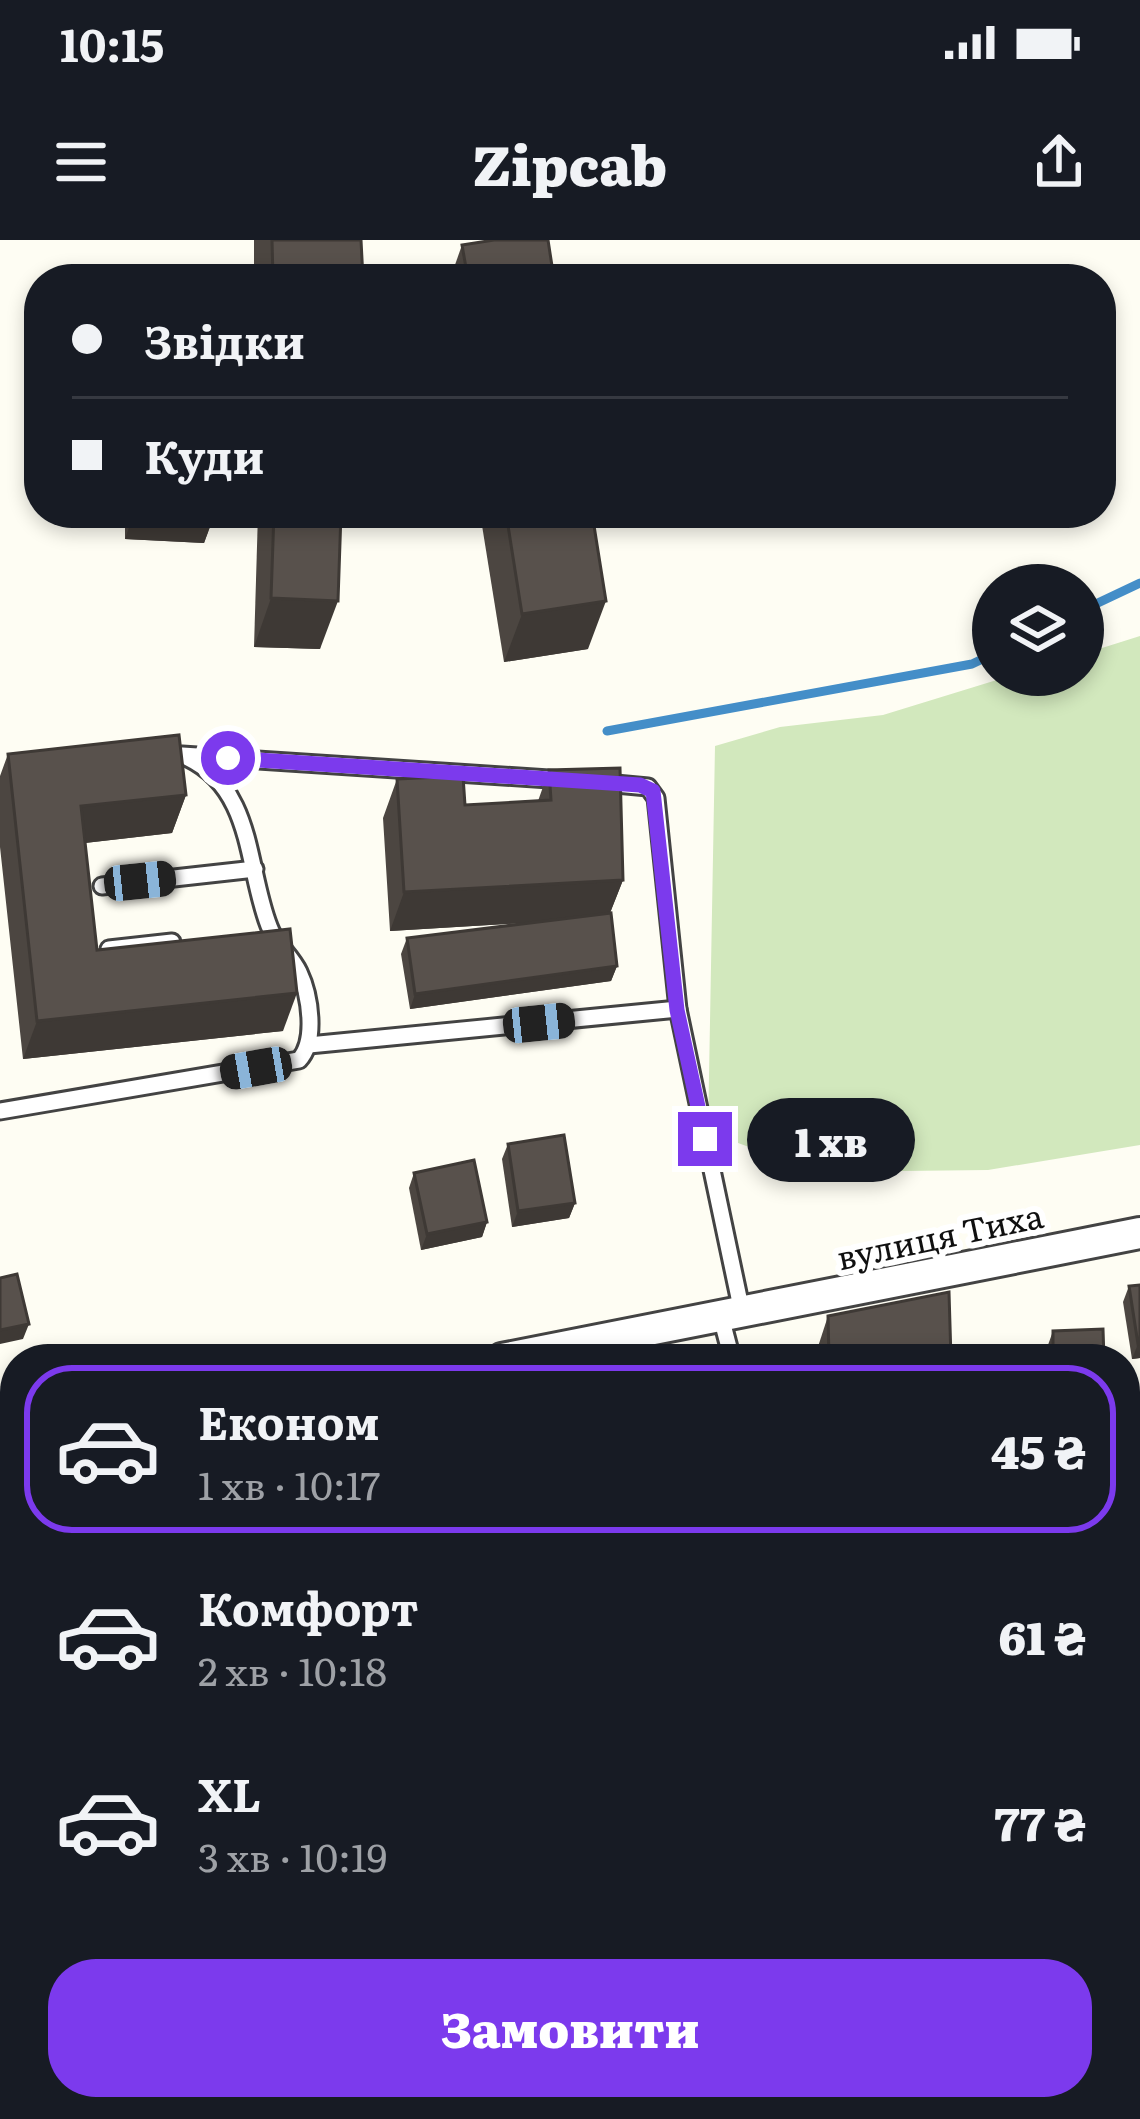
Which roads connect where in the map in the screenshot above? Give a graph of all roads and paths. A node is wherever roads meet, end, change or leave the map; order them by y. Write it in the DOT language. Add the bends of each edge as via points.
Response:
graph roads {
  1 [pos="572,781"];
  2 [pos="595,782"];
  3 [pos="255,869"];
  4 [pos="102,886"];
  5 [pos="271,932"];
  6 [pos="248,934"];
  7 [pos="201,939"];
  8 [pos="109,949"];
  9 [pos="677,1010"];
  10 [pos="309,1045"];
  11 [pos="0,1111"];
  12 [pos="1140,1232"];
  13 [pos="739,1314"];
  14 [pos="581,1344"];
  15 [pos="734,1344"];
  1 -- 3 [label="lane" via="176,754 224,785"];
  2 -- 9 [label="lane" via="648,787 656,798"];
  3 -- 4 [label="lane"];
  3 -- 5 [label="lane"];
  5 -- 6 [label="lane"];
  5 -- 10 [label="lane" via="300,974"];
  7 -- 8 [label="lane"];
  9 -- 10 [label="lane"];
  9 -- 13 [label="lane"];
  10 -- 11 [label="lane" via="299,1060"];
  12 -- 13 [label="street, вулиця Тиха"];
  13 -- 14 [label="street, вулиця Тиха"];
  13 -- 15 [label="lane"];
}
